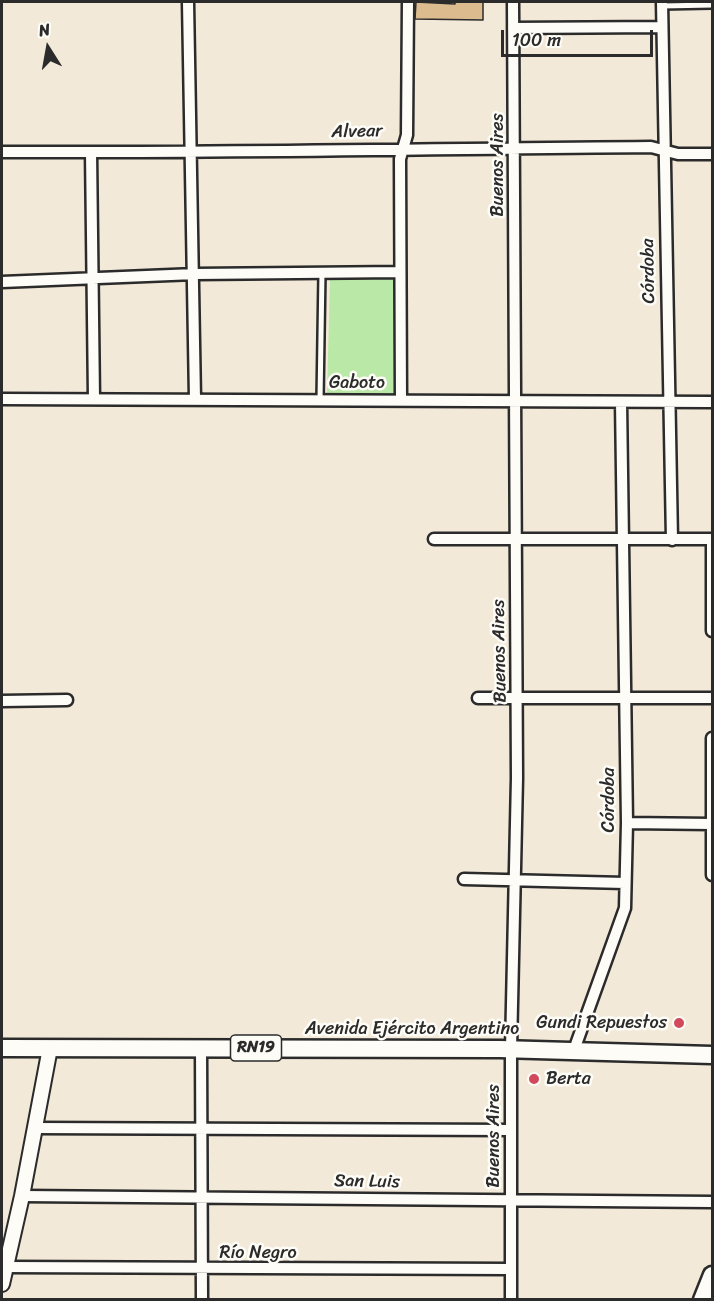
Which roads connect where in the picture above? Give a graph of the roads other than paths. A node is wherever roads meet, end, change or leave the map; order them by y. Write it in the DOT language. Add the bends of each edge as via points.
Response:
graph roads {
  1 [pos="188,2"];
  2 [pos="408,2"];
  3 [pos="513,2"];
  4 [pos="662,4"];
  5 [pos="712,5"];
  6 [pos="662,27"];
  7 [pos="513,28"];
  8 [pos="403,148"];
  9 [pos="515,148"];
  10 [pos="664,149"];
  11 [pos="2,152"];
  12 [pos="91,152"];
  13 [pos="192,153"];
  14 [pos="712,154"];
  15 [pos="322,272"];
  16 [pos="400,272"];
  17 [pos="195,274"];
  18 [pos="92,278"];
  19 [pos="2,282"];
  20 [pos="2,399"];
  21 [pos="94,399"];
  22 [pos="195,399"];
  23 [pos="320,400"];
  24 [pos="402,400"];
  25 [pos="514,400"];
  26 [pos="621,402"];
  27 [pos="668,402"];
  28 [pos="712,402"];
  29 [pos="434,539"];
  30 [pos="712,539"];
  31 [pos="621,540"];
  32 [pos="672,540"];
  33 [pos="514,541"];
  34 [pos="712,630"];
  35 [pos="517,698"];
  36 [pos="625,698"];
  37 [pos="712,698"];
  38 [pos="478,699"];
  39 [pos="67,700"];
  40 [pos="2,701"];
  41 [pos="712,738"];
  42 [pos="627,823"];
  43 [pos="712,824"];
  44 [pos="712,875"];
  45 [pos="464,879"];
  46 [pos="515,881"];
  47 [pos="626,883"];
  48 [pos="712,1046"];
  49 [pos="201,1047"];
  50 [pos="2,1048"];
  51 [pos="50,1048"];
  52 [pos="511,1049"];
  53 [pos="574,1050"];
  54 [pos="643,1051"];
  55 [pos="712,1055"];
  56 [pos="35,1128"];
  57 [pos="203,1128"];
  58 [pos="511,1130"];
  59 [pos="22,1196"];
  60 [pos="203,1197"];
  61 [pos="511,1200"];
  62 [pos="712,1202"];
  63 [pos="5,1267"];
  64 [pos="510,1269"];
  65 [pos="203,1270"];
  66 [pos="712,1275"];
  67 [pos="2,1284"];
  68 [pos="202,1299"];
  69 [pos="511,1299"];
  70 [pos="702,1299"];
  1 -- 13 [label="street"];
  2 -- 8 [label="street" via="407,135"];
  3 -- 7 [label="street, Buenos Aires"];
  4 -- 5 [label="lane"];
  4 -- 6 [label="street, Córdoba"];
  6 -- 7 [label="street"];
  6 -- 10 [label="street, Córdoba"];
  7 -- 9 [label="street, Buenos Aires"];
  8 -- 9 [label="street, Alvear"];
  8 -- 13 [label="street, Alvear"];
  8 -- 16 [label="street"];
  9 -- 10 [label="street, Alvear"];
  9 -- 25 [label="street, Buenos Aires"];
  10 -- 14 [label="street, Alvear" via="678,154"];
  10 -- 27 [label="street, Córdoba"];
  11 -- 12 [label="street, Alvear"];
  12 -- 13 [label="street, Alvear"];
  12 -- 18 [label="street"];
  13 -- 17 [label="street"];
  15 -- 16 [label="street"];
  15 -- 17 [label="street"];
  15 -- 23 [label="lane"];
  16 -- 24 [label="street"];
  17 -- 18 [label="street"];
  17 -- 22 [label="street"];
  18 -- 19 [label="street"];
  18 -- 21 [label="street"];
  20 -- 21 [label="street, Gaboto"];
  21 -- 22 [label="street, Gaboto"];
  22 -- 23 [label="street, Gaboto"];
  23 -- 24 [label="street, Gaboto"];
  24 -- 25 [label="street, Gaboto"];
  25 -- 26 [label="street, Gaboto"];
  25 -- 33 [label="street, Buenos Aires"];
  26 -- 27 [label="street, Gaboto"];
  26 -- 31 [label="street, Córdoba"];
  27 -- 28 [label="street, Gaboto"];
  27 -- 32 [label="street, Córdoba"];
  29 -- 33 [label="street"];
  30 -- 32 [label="street"];
  30 -- 34 [label="street"];
  31 -- 32 [label="street"];
  31 -- 33 [label="street"];
  31 -- 36 [label="street, Córdoba"];
  33 -- 35 [label="street, Buenos Aires"];
  35 -- 36 [label="street"];
  35 -- 38 [label="street"];
  35 -- 46 [label="street, Buenos Aires"];
  36 -- 37 [label="street"];
  36 -- 42 [label="street, Córdoba"];
  39 -- 40 [label="street"];
  41 -- 43 [label="street"];
  42 -- 43 [label="street"];
  42 -- 47 [label="street, Córdoba"];
  43 -- 44 [label="street"];
  45 -- 46 [label="street"];
  46 -- 47 [label="street"];
  46 -- 52 [label="street, Buenos Aires"];
  47 -- 53 [label="street, Córdoba" via="624,915"];
  48 -- 54 [label="main road, Avenida Ejército Argentino / RN19"];
  49 -- 51 [label="main road, Avenida Ejército Argentino / RN19"];
  49 -- 52 [label="main road, Avenida Ejército Argentino / RN19"];
  49 -- 57 [label="street"];
  50 -- 51 [label="main road, Avenida Ejército Argentino / RN19"];
  51 -- 56 [label="street"];
  52 -- 53 [label="main road, Avenida Ejército Argentino / RN19"];
  52 -- 58 [label="street, Buenos Aires"];
  53 -- 54 [label="main road, Avenida Ejército Argentino / RN19"];
  54 -- 55 [label="main road, Avenida Ejército Argentino / RN19"];
  56 -- 57 [label="street"];
  56 -- 59 [label="street"];
  57 -- 58 [label="street"];
  57 -- 60 [label="street"];
  58 -- 61 [label="street, Buenos Aires"];
  59 -- 60 [label="street, San Luis"];
  59 -- 63 [label="street"];
  60 -- 61 [label="street, San Luis"];
  60 -- 65 [label="street"];
  61 -- 62 [label="street, San Luis"];
  61 -- 64 [label="street, Buenos Aires"];
  63 -- 65 [label="street, Río Negro"];
  63 -- 67 [label="street"];
  64 -- 65 [label="street, Río Negro"];
  64 -- 69 [label="street, Buenos Aires"];
  65 -- 68 [label="street"];
  66 -- 70 [label="main road"];
}
